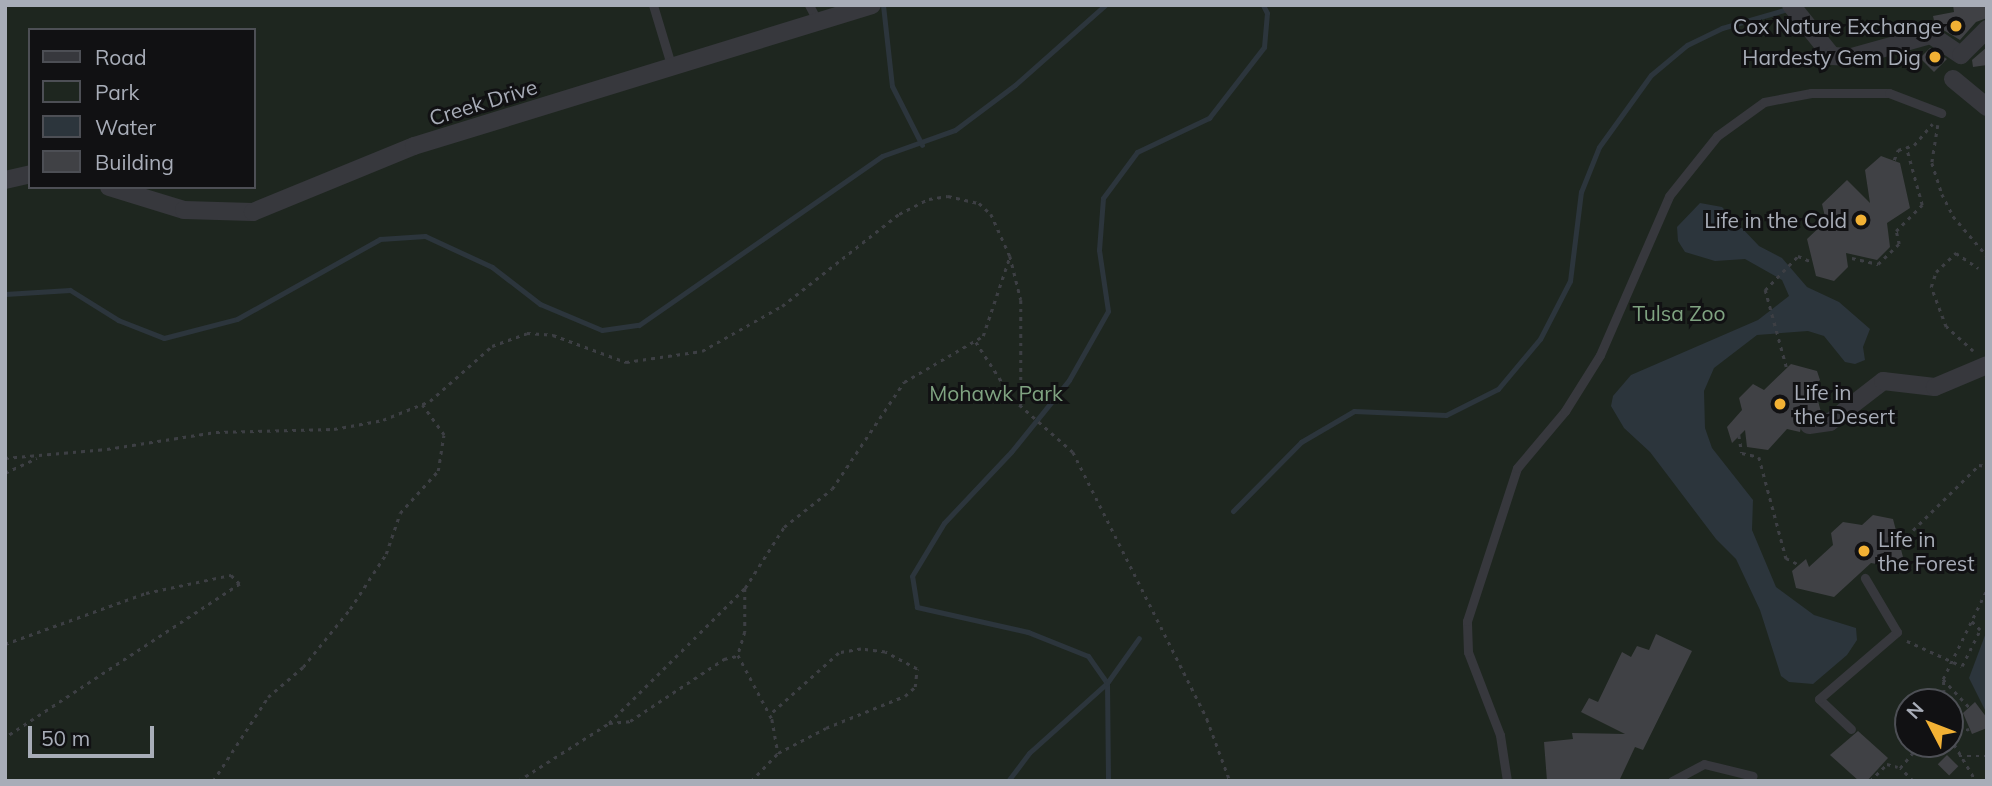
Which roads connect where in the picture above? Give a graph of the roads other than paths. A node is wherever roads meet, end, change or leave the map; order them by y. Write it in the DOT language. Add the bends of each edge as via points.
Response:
graph roads {
  1 [pos="653,5"];
  2 [pos="809,5"];
  3 [pos="872,5"];
  4 [pos="1791,5"];
  5 [pos="819,23"];
  6 [pos="1983,37"];
  7 [pos="672,68"];
  8 [pos="1953,79"];
  9 [pos="1987,107"];
  10 [pos="1941,113"];
  11 [pos="28,174"];
  12 [pos="5,180"];
  13 [pos="116,189"];
  14 [pos="1983,359"];
  15 [pos="1809,425"];
  16 [pos="1864,578"];
  17 [pos="1852,729"];
  18 [pos="1753,776"];
  19 [pos="1507,781"];
  20 [pos="1672,781"];
  1 -- 7 [label="lane"];
  2 -- 5 [label="lane"];
  3 -- 5 [label="street, Creek Drive"];
  4 -- 6 [label="street" via="1832,56 1852,57 1931,35 1961,55"];
  5 -- 7 [label="street, Creek Drive"];
  7 -- 13 [label="street, Creek Drive" via="414,146 253,212 184,210"];
  8 -- 9 [label="street"];
  10 -- 19 [label="lane" via="1889,93 1811,93 1764,102 1717,136 1669,196 1600,355 1565,411 1517,468 1466,621 1468,652 1500,735"];
  11 -- 12 [label="street"];
  14 -- 15 [label="street" via="1935,387 1883,381 1830,422"];
  16 -- 17 [label="lane" via="1897,632 1819,699"];
  18 -- 20 [label="lane" via="1704,764"];
}
